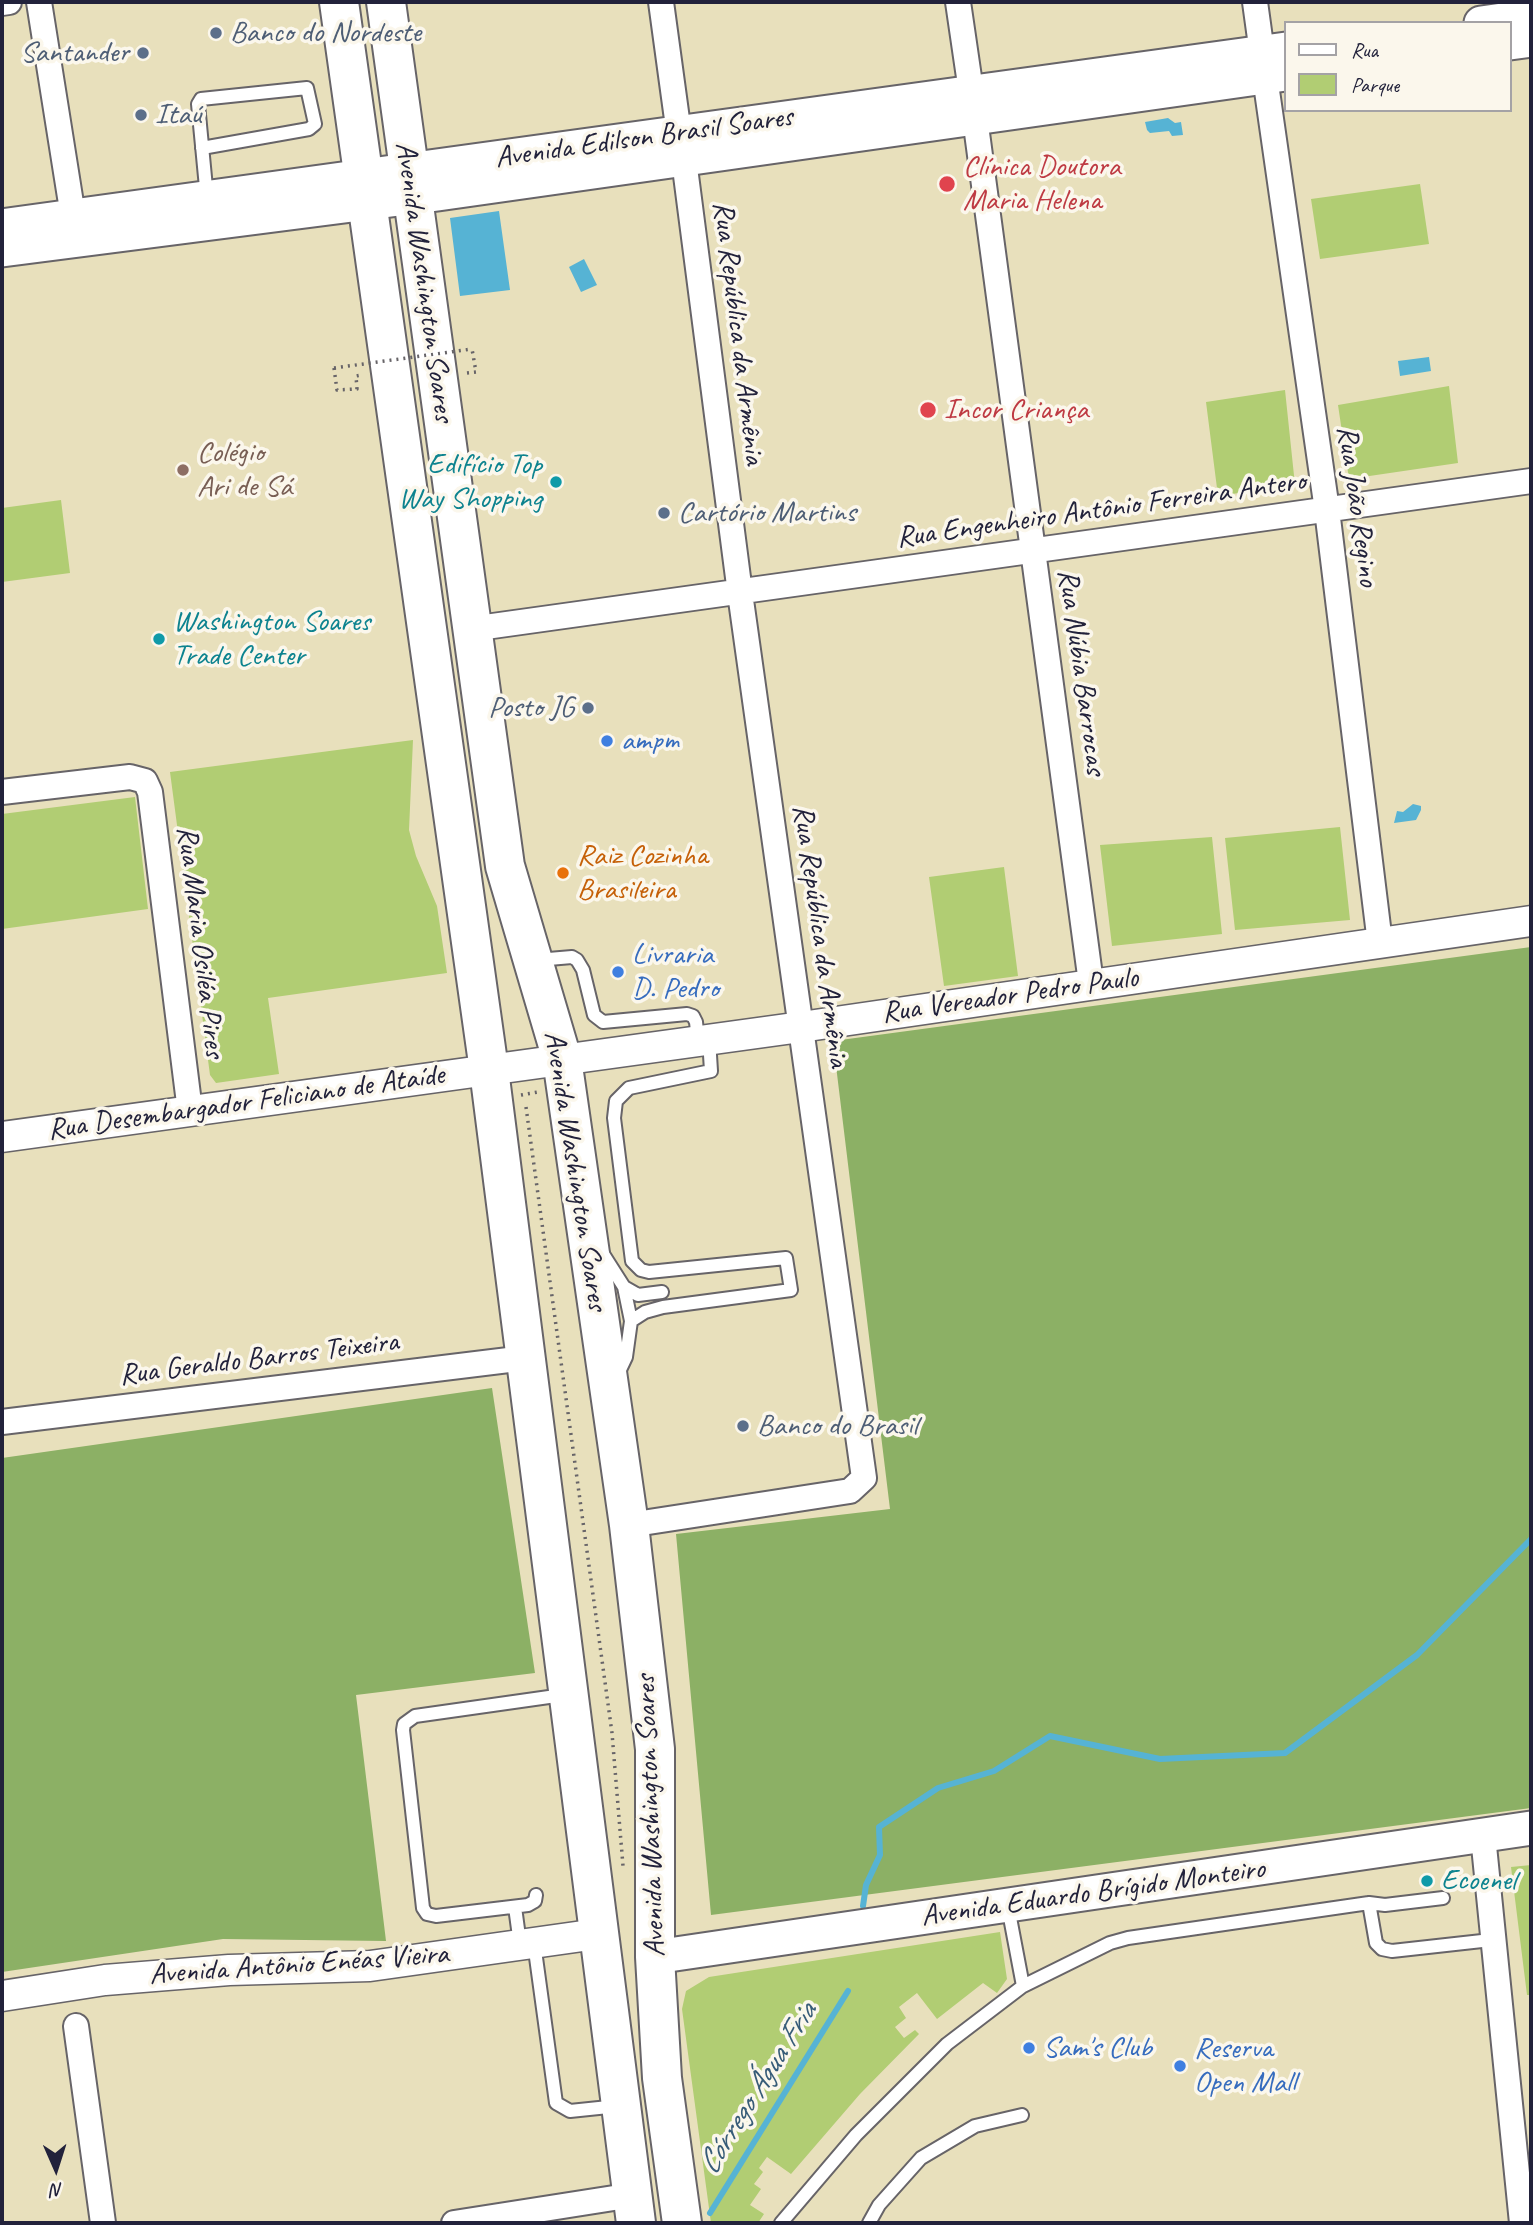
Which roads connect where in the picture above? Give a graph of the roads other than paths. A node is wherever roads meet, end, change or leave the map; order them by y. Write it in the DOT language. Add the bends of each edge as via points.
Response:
graph roads {
  1 [pos="9,2"];
  2 [pos="39,2"];
  3 [pos="339,2"];
  4 [pos="386,2"];
  5 [pos="661,2"];
  6 [pos="958,2"];
  7 [pos="1255,2"];
  8 [pos="2,3"];
  9 [pos="1531,16"];
  10 [pos="1495,21"];
  11 [pos="1531,40"];
  12 [pos="1512,43"];
  13 [pos="1275,63"];
  14 [pos="973,105"];
  15 [pos="681,147"];
  16 [pos="202,148"];
  17 [pos="411,184"];
  18 [pos="366,190"];
  19 [pos="207,198"];
  20 [pos="74,216"];
  21 [pos="2,226"];
  22 [pos="2,250"];
  23 [pos="1531,481"];
  24 [pos="1327,510"];
  25 [pos="1033,551"];
  26 [pos="740,593"];
  27 [pos="471,629"];
  28 [pos="2,792"];
  29 [pos="1531,921"];
  30 [pos="1380,943"];
  31 [pos="533,961"];
  32 [pos="1091,984"];
  33 [pos="801,1027"];
  34 [pos="703,1039"];
  35 [pos="555,1075"];
  36 [pos="500,1083"];
  37 [pos="190,1111"];
  38 [pos="2,1137"];
  39 [pos="587,1233"];
  40 [pos="624,1287"];
  41 [pos="662,1292"];
  42 [pos="631,1321"];
  43 [pos="525,1358"];
  44 [pos="609,1389"];
  45 [pos="2,1422"];
  46 [pos="629,1525"];
  47 [pos="567,1695"];
  48 [pos="1531,1828"];
  49 [pos="1483,1836"];
  50 [pos="536,1895"];
  51 [pos="1443,1898"];
  52 [pos="1369,1903"];
  53 [pos="1008,1906"];
  54 [pos="515,1907"];
  55 [pos="597,1934"];
  56 [pos="1491,1940"];
  57 [pos="527,1944"];
  58 [pos="655,1957"];
  59 [pos="1023,1986"];
  60 [pos="2,1996"];
  61 [pos="76,2026"];
  62 [pos="620,2106"];
  63 [pos="1022,2115"];
  64 [pos="635,2209"];
  65 [pos="680,2210"];
  66 [pos="103,2223"];
  67 [pos="454,2223"];
  68 [pos="781,2223"];
  69 [pos="869,2223"];
  70 [pos="1522,2223"];
  1 -- 8 [label="street"];
  2 -- 20 [label="street"];
  3 -- 18 [label="highway, Avenida Washington Soares"];
  4 -- 17 [label="highway, Avenida Washington Soares"];
  5 -- 15 [label="street, Rua República da Armênia"];
  6 -- 14 [label="street, Rua Núbia Barrocas"];
  7 -- 13 [label="street, Rua João Regino"];
  9 -- 10 [label="main road"];
  11 -- 12 [label="main road"];
  13 -- 14 [label="main road, Avenida Edilson Brasil Soares"];
  13 -- 24 [label="street, Rua João Regino"];
  14 -- 15 [label="main road, Avenida Edilson Brasil Soares"];
  14 -- 25 [label="street, Rua Núbia Barrocas"];
  15 -- 17 [label="main road, Avenida Edilson Brasil Soares"];
  15 -- 26 [label="street, Rua República da Armênia"];
  16 -- 16 [label="lane" via="309,129 315,124 307,88 205,97 198,104"];
  16 -- 19 [label="lane"];
  17 -- 18 [label="main road, Avenida Edilson Brasil Soares"];
  17 -- 27 [label="highway, Avenida Washington Soares"];
  18 -- 19 [label="main road, Avenida Edilson Brasil Soares"];
  18 -- 22 [label="main road, Avenida Edilson Brasil Soares"];
  18 -- 36 [label="highway, Avenida Washington Soares"];
  19 -- 20 [label="main road, Avenida Edilson Brasil Soares"];
  20 -- 21 [label="main road, Avenida Edilson Brasil Soares"];
  23 -- 24 [label="street, Rua Engenheiro Antônio Ferreira Antero"];
  24 -- 25 [label="street, Rua Engenheiro Antônio Ferreira Antero"];
  24 -- 30 [label="street, Rua João Regino"];
  25 -- 26 [label="street, Rua Engenheiro Antônio Ferreira Antero"];
  25 -- 32 [label="street, Rua Núbia Barrocas"];
  26 -- 27 [label="street, Rua Engenheiro Antônio Ferreira Antero"];
  26 -- 33 [label="street, Rua República da Armênia"];
  27 -- 31 [label="highway, Avenida Washington Soares" via="505,866"];
  28 -- 37 [label="street, Rua Maria Osiléa Pires" via="130,777 145,781"];
  29 -- 30 [label="street, Rua Vereador Pedro Paulo"];
  30 -- 32 [label="street, Rua Vereador Pedro Paulo"];
  31 -- 34 [label="lane" via="577,960 593,1015 603,1022 687,1014 693,1016"];
  31 -- 35 [label="highway, Avenida Washington Soares"];
  32 -- 33 [label="street, Rua Vereador Pedro Paulo"];
  33 -- 34 [label="street, Rua Vereador Pedro Paulo"];
  33 -- 46 [label="street, Rua República da Armênia" via="864,1478 850,1491"];
  34 -- 35 [label="street, Rua Vereador Pedro Paulo"];
  34 -- 42 [label="lane" via="713,1065 710,1072 629,1088 616,1101 614,1118 632,1261 649,1272 786,1258 791,1290 663,1307"];
  35 -- 36 [label="street, Rua Vereador Pedro Paulo"];
  35 -- 39 [label="highway, Avenida Washington Soares"];
  36 -- 37 [label="street, Rua Desembargador Feliciano de Ataíde"];
  36 -- 43 [label="highway, Avenida Washington Soares"];
  37 -- 38 [label="street, Rua Desembargador Feliciano de Ataíde"];
  39 -- 40 [label="lane"];
  39 -- 44 [label="highway, Avenida Washington Soares"];
  40 -- 41 [label="lane" via="638,1295"];
  40 -- 42 [label="lane"];
  42 -- 44 [label="lane" via="626,1356"];
  43 -- 45 [label="street, Rua Geraldo Barros Teixeira"];
  43 -- 47 [label="highway, Avenida Washington Soares"];
  44 -- 46 [label="highway, Avenida Washington Soares"];
  46 -- 58 [label="highway, Avenida Washington Soares" via="655,1749"];
  47 -- 54 [label="lane" via="415,1716 404,1724 423,1908 436,1916"];
  47 -- 55 [label="highway, Avenida Washington Soares"];
  48 -- 49 [label="main road, Avenida Eduardo Brígido Monteiro"];
  49 -- 53 [label="main road, Avenida Eduardo Brígido Monteiro"];
  49 -- 56 [label="street"];
  50 -- 54 [label="lane" via="528,1905"];
  51 -- 52 [label="lane"];
  52 -- 56 [label="lane" via="1381,1949"];
  52 -- 59 [label="lane" via="1128,1938"];
  53 -- 58 [label="main road, Avenida Eduardo Brígido Monteiro"];
  53 -- 59 [label="lane"];
  54 -- 57 [label="lane"];
  55 -- 57 [label="street, Avenida Antônio Enéas Vieira"];
  55 -- 62 [label="highway, Avenida Washington Soares"];
  56 -- 70 [label="street"];
  57 -- 60 [label="street, Avenida Antônio Enéas Vieira" via="370,1966 229,1970"];
  57 -- 62 [label="lane" via="556,2103 570,2111"];
  58 -- 65 [label="highway, Avenida Washington Soares" via="662,2078"];
  59 -- 68 [label="lane" via="938,2053 856,2135"];
  61 -- 66 [label="street"];
  62 -- 64 [label="highway, Avenida Washington Soares"];
  63 -- 69 [label="lane" via="975,2126 921,2158 878,2205"];
  64 -- 67 [label="street"];
}
